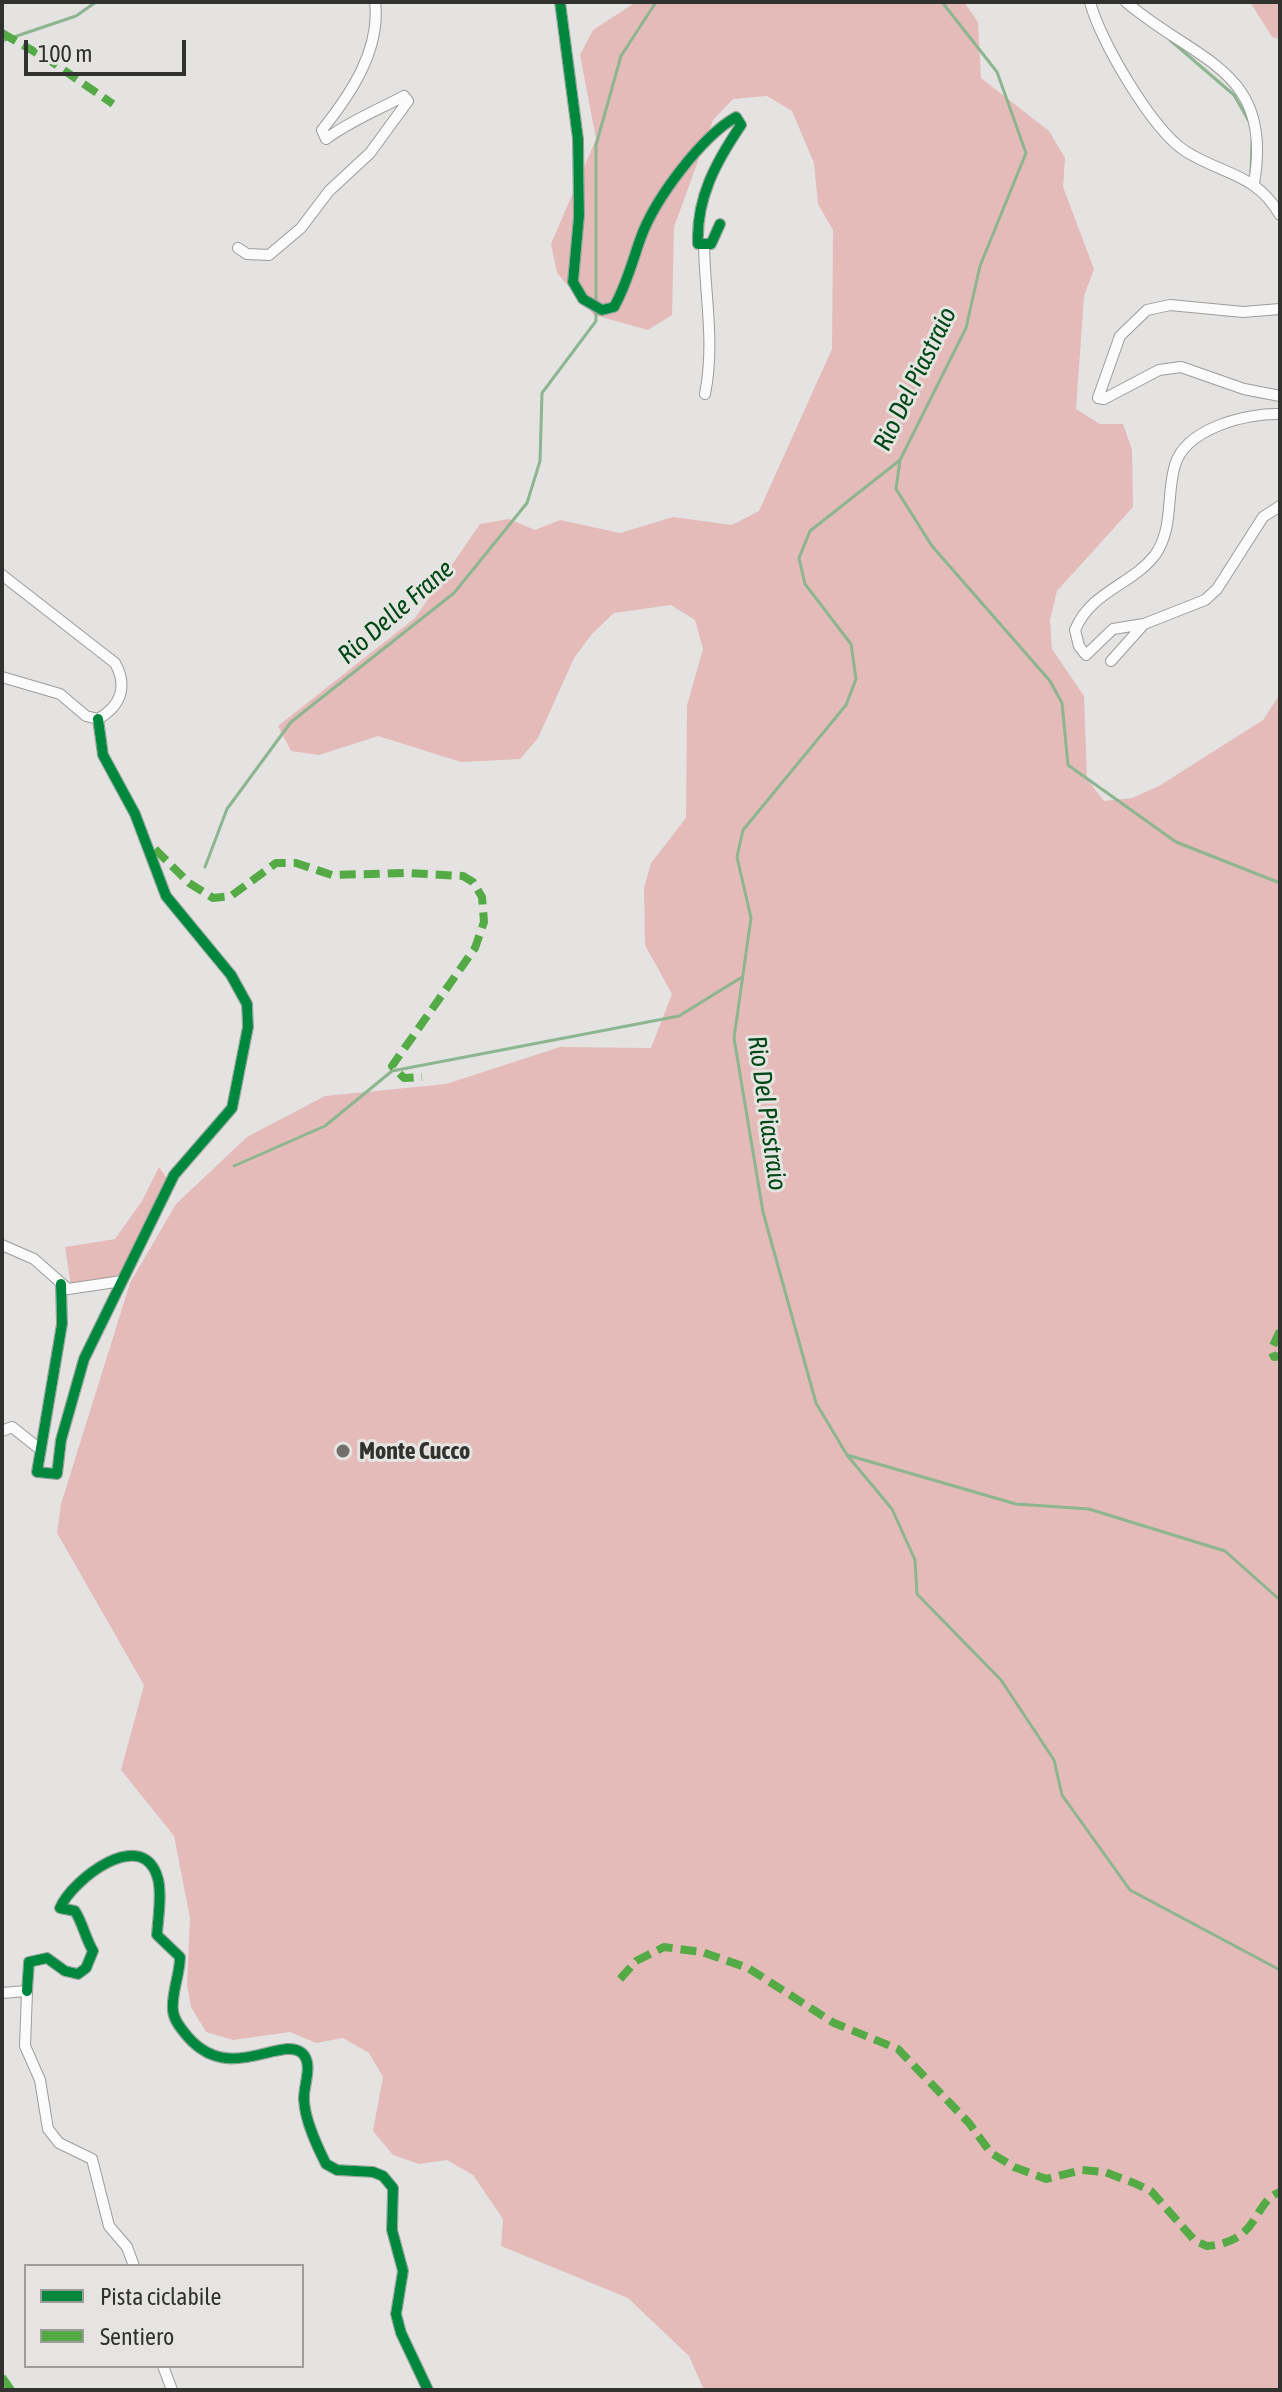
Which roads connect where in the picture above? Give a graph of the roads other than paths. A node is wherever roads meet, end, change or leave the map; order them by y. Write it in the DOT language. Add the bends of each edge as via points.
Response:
graph roads {
  1 [pos="375,2"];
  2 [pos="560,2"];
  3 [pos="1090,2"];
  4 [pos="1126,2"];
  5 [pos="1254,183"];
  6 [pos="1280,215"];
  7 [pos="720,224"];
  8 [pos="704,246"];
  9 [pos="238,248"];
  10 [pos="1280,309"];
  11 [pos="705,394"];
  12 [pos="1280,396"];
  13 [pos="1280,414"];
  14 [pos="1280,506"];
  15 [pos="2,575"];
  16 [pos="1144,624"];
  17 [pos="1111,661"];
  18 [pos="2,677"];
  19 [pos="98,719"];
  20 [pos="2,1245"];
  21 [pos="122,1281"];
  22 [pos="61,1284"];
  23 [pos="2,1431"];
  24 [pos="41,1450"];
  25 [pos="27,1991"];
  26 [pos="2,1993"];
  27 [pos="133,2264"];
  28 [pos="164,2368"];
  29 [pos="172,2390"];
  30 [pos="428,2390"];
  1 -- 9 [label="street" via="363,70 322,130 326,139 404,96 408,101 370,153 329,191 301,228 269,255"];
  2 -- 8 [label="street" via="578,139 573,282 583,299 602,310 614,307 627,285 642,234 694,149 736,117 741,125 710,171 697,229 698,244"];
  3 -- 5 [label="street" via="1099,29 1152,120 1206,164"];
  4 -- 5 [label="street" via="1226,73 1248,101 1259,134"];
  5 -- 6 [label="street"];
  7 -- 8 [label="street" via="711,244"];
  8 -- 11 [label="street" via="712,322"];
  10 -- 12 [label="street" via="1243,312 1170,305 1147,310 1120,336 1098,398 1159,370 1181,367"];
  13 -- 16 [label="street" via="1226,423 1206,432 1175,461 1162,544 1152,559 1093,601 1075,630 1086,655 1113,629"];
  14 -- 16 [label="street" via="1263,517 1205,600"];
  15 -- 19 [label="street" via="115,663 122,692"];
  16 -- 17 [label="street"];
  18 -- 19 [label="street" via="60,694 86,716"];
  19 -- 21 [label="street" via="103,755 135,814 166,896 231,975 247,1004 248,1027 232,1108 174,1175"];
  20 -- 22 [label="street" via="34,1259"];
  21 -- 22 [label="street" via="68,1289"];
  21 -- 24 [label="street" via="84,1359 57,1474 37,1472"];
  22 -- 24 [label="street" via="62,1324"];
  23 -- 24 [label="street" via="12,1427"];
  25 -- 26 [label="street"];
  25 -- 27 [label="street" via="25,2046 40,2080 48,2129 59,2143 92,2159 109,2226"];
  25 -- 30 [label="street" via="29,1962 47,1958 78,1974 93,1951 75,1911 60,1908 65,1897 117,1857 143,1859 158,1878 157,1935 180,1957 172,2000 181,2029 214,2056 250,2058 292,2048 302,2053 308,2063 304,2102 326,2164 337,2170 373,2172 393,2188 392,2230 403,2271 396,2314"];
  28 -- 29 [label="street"];
}
